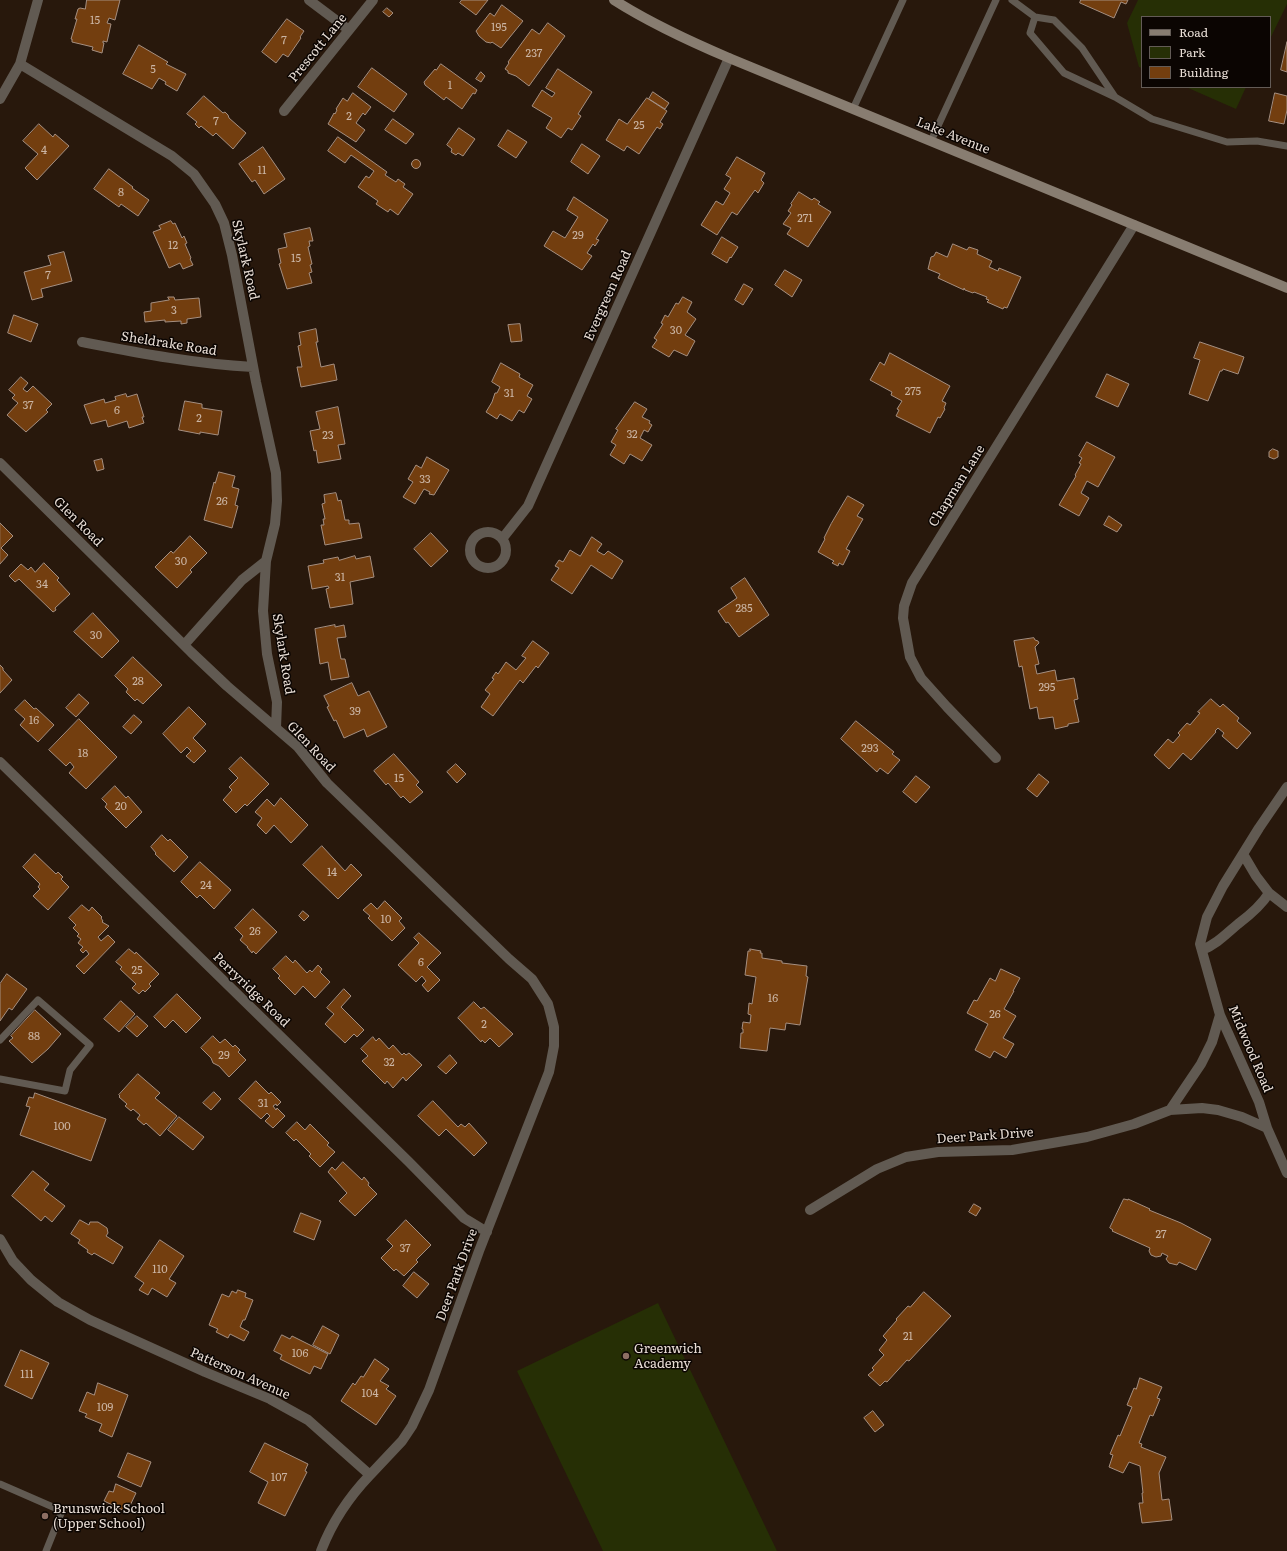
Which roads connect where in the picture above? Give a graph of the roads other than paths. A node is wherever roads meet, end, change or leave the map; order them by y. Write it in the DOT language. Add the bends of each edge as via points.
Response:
graph roads {
  1 [pos="38,0"];
  2 [pos="309,0"];
  3 [pos="373,0"];
  4 [pos="614,0"];
  5 [pos="903,0"];
  6 [pos="996,0"];
  7 [pos="1012,0"];
  8 [pos="1035,17"];
  9 [pos="349,30"];
  10 [pos="729,58"];
  11 [pos="20,64"];
  12 [pos="1115,97"];
  13 [pos="0,99"];
  14 [pos="853,109"];
  15 [pos="284,112"];
  16 [pos="931,141"];
  17 [pos="1287,146"];
  18 [pos="1134,225"];
  19 [pos="1287,288"];
  20 [pos="82,342"];
  21 [pos="253,367"];
  22 [pos="0,463"];
  23 [pos="502,539"];
  24 [pos="266,561"];
  25 [pos="184,645"];
  26 [pos="276,728"];
  27 [pos="996,758"];
  28 [pos="0,762"];
  29 [pos="1287,787"];
  30 [pos="1243,854"];
  31 [pos="1269,893"];
  32 [pos="1287,907"];
  33 [pos="1202,950"];
  34 [pos="1220,1015"];
  35 [pos="0,1040"];
  36 [pos="549,1072"];
  37 [pos="0,1079"];
  38 [pos="1170,1110"];
  39 [pos="1267,1128"];
  40 [pos="1287,1173"];
  41 [pos="810,1210"];
  42 [pos="487,1232"];
  43 [pos="0,1239"];
  44 [pos="370,1475"];
  45 [pos="0,1484"];
  46 [pos="46,1551"];
  47 [pos="321,1551"];
  1 -- 11 [label="street"];
  2 -- 9 [label="street"];
  3 -- 9 [label="street, Prescott Lane"];
  4 -- 10 [label="main road, Lake Avenue" via="673,34"];
  5 -- 14 [label="lane"];
  6 -- 16 [label="lane"];
  7 -- 8 [label="lane"];
  8 -- 12 [label="lane" via="1054,20 1082,48"];
  8 -- 12 [label="lane" via="1030,33 1064,73"];
  9 -- 15 [label="street, Prescott Lane"];
  10 -- 14 [label="main road, Lake Avenue"];
  10 -- 23 [label="street, Evergreen Road" via="528,506"];
  11 -- 13 [label="street"];
  11 -- 21 [label="street, Skylark Road" via="172,156 194,174 215,204 224,224"];
  12 -- 17 [label="lane" via="1152,119 1227,142 1257,141"];
  14 -- 16 [label="main road, Lake Avenue"];
  16 -- 18 [label="main road, Lake Avenue"];
  18 -- 19 [label="main road, Lake Avenue"];
  18 -- 27 [label="street, Chapman Lane" via="912,583 904,606 903,618 910,657 921,678"];
  20 -- 21 [label="street, Sheldrake Road" via="147,355 216,365"];
  21 -- 24 [label="street, Skylark Road" via="276,473 275,524"];
  22 -- 25 [label="street, Glen Road"];
  24 -- 25 [label="street" via="242,580"];
  24 -- 26 [label="street, Skylark Road" via="263,611 267,654 278,702"];
  25 -- 26 [label="street, Glen Road"];
  26 -- 36 [label="street, Glen Road" via="298,747 333,789 532,979 548,1004 554,1027 554,1046"];
  28 -- 42 [label="street, Perryridge Road" via="464,1218"];
  29 -- 30 [label="street, Midwood Road"];
  30 -- 31 [label="street"];
  30 -- 33 [label="street, Midwood Road" via="1207,917 1200,944"];
  31 -- 32 [label="street"];
  31 -- 33 [label="street" via="1251,914 1222,939"];
  33 -- 34 [label="street, Midwood Road"];
  34 -- 38 [label="street" via="1212,1042 1201,1064"];
  34 -- 39 [label="street, Midwood Road" via="1259,1102"];
  35 -- 37 [label="lane" via="38,1000 90,1045 70,1070 65,1091"];
  36 -- 42 [label="street, Deer Park Drive"];
  38 -- 39 [label="street, Deer Park Drive" via="1218,1110"];
  38 -- 41 [label="street, Deer Park Drive" via="1134,1124 1087,1137 1012,1150 938,1152 906,1157 877,1169"];
  39 -- 40 [label="street, Midwood Road"];
  42 -- 44 [label="street, Deer Park Drive" via="429,1390 412,1426 402,1441"];
  43 -- 44 [label="street, Patterson Avenue" via="13,1261 58,1302 90,1320 270,1400 308,1420"];
  44 -- 47 [label="street" via="345,1505"];
  45 -- 46 [label="lane" via="62,1511"];
}
